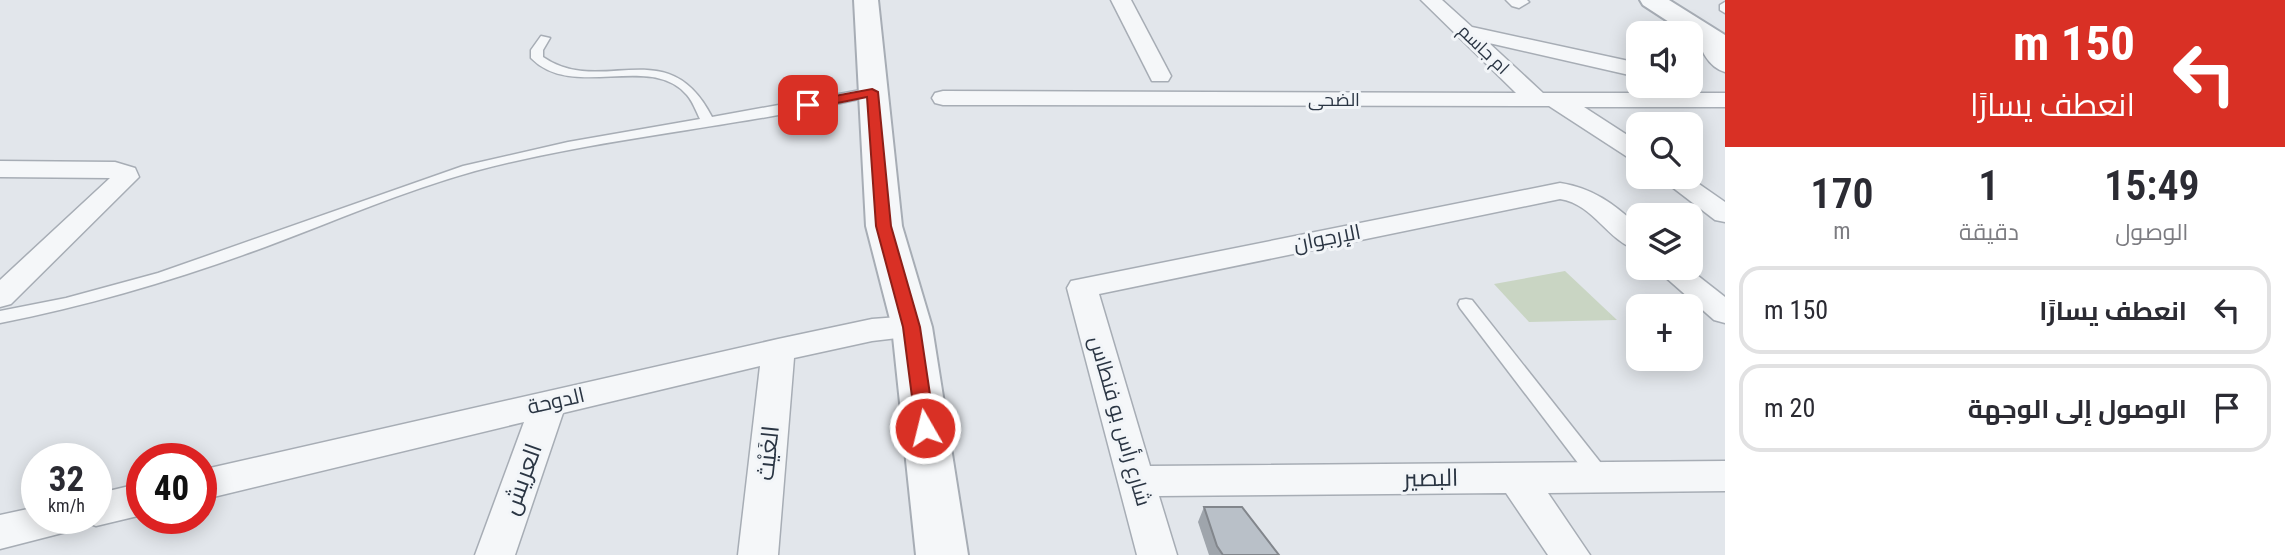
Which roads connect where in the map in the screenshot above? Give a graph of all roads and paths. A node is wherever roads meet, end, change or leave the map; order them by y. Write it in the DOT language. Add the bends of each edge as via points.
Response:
graph roads {
  1 [pos="866,0"];
  2 [pos="1121,0"];
  3 [pos="1431,0"];
  4 [pos="1652,0"];
  5 [pos="1682,0"];
  6 [pos="1466,32"];
  7 [pos="1720,37"];
  8 [pos="545,38"];
  9 [pos="1725,65"];
  10 [pos="1626,67"];
  11 [pos="1160,76"];
  12 [pos="1703,90"];
  13 [pos="872,92"];
  14 [pos="943,98"];
  15 [pos="1725,98"];
  16 [pos="1544,99"];
  17 [pos="708,122"];
  18 [pos="1626,145"];
  19 [pos="0,169"];
  20 [pos="1689,189"];
  21 [pos="1725,214"];
  22 [pos="1626,231"];
  23 [pos="1685,280"];
  24 [pos="1082,288"];
  25 [pos="0,297"];
  26 [pos="1466,304"];
  27 [pos="1725,313"];
  28 [pos="0,317"];
  29 [pos="912,327"];
  30 [pos="778,350"];
  31 [pos="550,403"];
  32 [pos="1725,476"];
  33 [pos="1516,477"];
  34 [pos="1601,478"];
  35 [pos="217,481"];
  36 [pos="1137,481"];
  37 [pos="21,527"];
  38 [pos="0,532"];
  39 [pos="495,555"];
  40 [pos="758,555"];
  41 [pos="942,555"];
  42 [pos="1157,555"];
  43 [pos="1570,555"];
  1 -- 13 [label="street"];
  2 -- 11 [label="street"];
  3 -- 6 [label="street, ام جاسم"];
  4 -- 7 [label="street"];
  5 -- 7 [label="street"];
  6 -- 10 [label="street"];
  6 -- 16 [label="street, ام جاسم"];
  7 -- 9 [label="street" via="1710,47"];
  8 -- 17 [label="lane" via="537,50 543,65 571,72 647,74 678,82 689,89"];
  12 -- 15 [label="street"];
  13 -- 17 [label="lane"];
  13 -- 29 [label="street" via="884,226"];
  14 -- 16 [label="street, الضحى"];
  15 -- 16 [label="street, الضحى"];
  16 -- 18 [label="street" via="1582,115"];
  17 -- 28 [label="lane" via="559,147 466,169 199,266 62,306"];
  19 -- 25 [label="street" via="126,173"];
  20 -- 21 [label="street"];
  22 -- 24 [label="street, الإرجوان" via="1586,198 1560,191"];
  23 -- 27 [label="street"];
  24 -- 36 [label="street, شارع رأس بو فنطاس"];
  26 -- 34 [label="lane"];
  29 -- 30 [label="street, الدوحة" via="872,330"];
  29 -- 41 [label="street"];
  30 -- 31 [label="street, الدوحة"];
  30 -- 40 [label="street, الغَيْث"];
  31 -- 35 [label="street, الدوحة"];
  31 -- 39 [label="street, العريش"];
  32 -- 34 [label="street, البصير"];
  33 -- 34 [label="street, البصير"];
  33 -- 36 [label="street, البصير"];
  33 -- 43 [label="street"];
  36 -- 42 [label="street, شارع رأس بو فنطاس"];
  37 -- 38 [label="street"];
}
